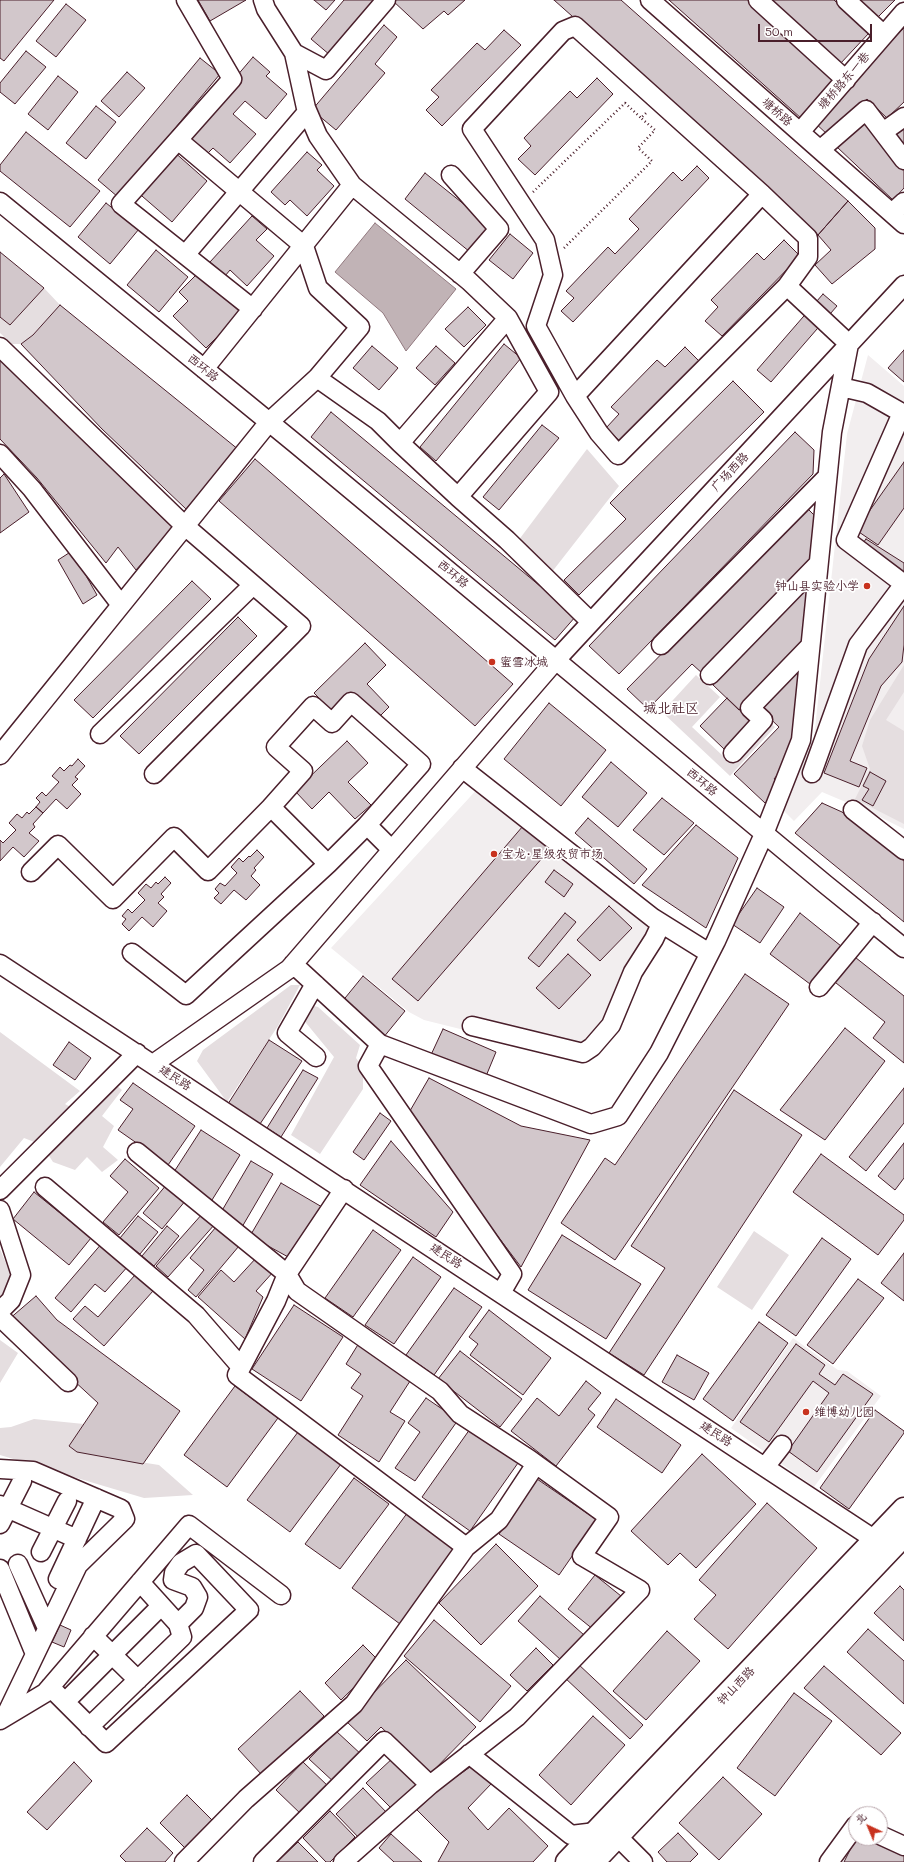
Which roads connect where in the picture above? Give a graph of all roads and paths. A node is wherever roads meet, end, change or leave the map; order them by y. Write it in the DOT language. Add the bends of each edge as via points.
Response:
graph roads {
  1 [pos="186,0"];
  2 [pos="386,0"];
  3 [pos="650,0"];
  4 [pos="758,0"];
  5 [pos="846,0"];
  6 [pos="268,3"];
  7 [pos="904,12"];
  8 [pos="884,35"];
  9 [pos="294,53"];
  10 [pos="846,80"];
  11 [pos="658,100"];
  12 [pos="307,112"];
  13 [pos="904,117"];
  14 [pos="641,118"];
  15 [pos="800,132"];
  16 [pos="883,132"];
  17 [pos="178,140"];
  18 [pos="820,150"];
  19 [pos="904,160"];
  20 [pos="451,175"];
  21 [pos="352,185"];
  22 [pos="238,190"];
  23 [pos="762,194"];
  24 [pos="0,202"];
  25 [pos="521,204"];
  26 [pos="900,213"];
  27 [pos="304,246"];
  28 [pos="185,255"];
  29 [pos="550,262"];
  30 [pos="460,274"];
  31 [pos="904,285"];
  32 [pos="787,286"];
  33 [pos="253,309"];
  34 [pos="508,318"];
  35 [pos="849,344"];
  36 [pos="0,347"];
  37 [pos="204,369"];
  38 [pos="317,378"];
  39 [pos="840,387"];
  40 [pos="575,396"];
  41 [pos="903,414"];
  42 [pos="269,422"];
  43 [pos="400,443"];
  44 [pos="0,454"];
  45 [pos="827,477"];
  46 [pos="458,497"];
  47 [pos="185,526"];
  48 [pos="818,564"];
  49 [pos="253,585"];
  50 [pos="121,605"];
  51 [pos="591,622"];
  52 [pos="661,645"];
  53 [pos="810,646"];
  54 [pos="556,660"];
  55 [pos="710,675"];
  56 [pos="100,734"];
  57 [pos="733,753"];
  58 [pos="0,755"];
  59 [pos="462,768"];
  60 [pos="812,773"];
  61 [pos="154,774"];
  62 [pos="271,807"];
  63 [pos="853,810"];
  64 [pos="367,825"];
  65 [pos="764,834"];
  66 [pos="392,850"];
  67 [pos="904,850"];
  68 [pos="328,864"];
  69 [pos="31,872"];
  70 [pos="872,922"];
  71 [pos="661,924"];
  72 [pos="904,948"];
  73 [pos="132,953"];
  74 [pos="709,953"];
  75 [pos="0,964"];
  76 [pos="293,964"];
  77 [pos="315,984"];
  78 [pos="820,987"];
  79 [pos="472,1026"];
  80 [pos="380,1044"];
  81 [pos="137,1053"];
  82 [pos="316,1057"];
  83 [pos="153,1064"];
  84 [pos="137,1152"];
  85 [pos="45,1187"];
  86 [pos="344,1189"];
  87 [pos="0,1190"];
  88 [pos="0,1210"];
  89 [pos="287,1274"];
  90 [pos="501,1293"];
  91 [pos="0,1311"];
  92 [pos="0,1318"];
  93 [pos="241,1367"];
  94 [pos="68,1382"];
  95 [pos="782,1445"];
  96 [pos="536,1464"];
  97 [pos="765,1467"];
  98 [pos="0,1470"];
  99 [pos="22,1481"];
  100 [pos="96,1498"];
  101 [pos="67,1501"];
  102 [pos="904,1509"];
  103 [pos="2,1512"];
  104 [pos="52,1528"];
  105 [pos="77,1539"];
  106 [pos="890,1541"];
  107 [pos="466,1547"];
  108 [pos="41,1552"];
  109 [pos="18,1564"];
  110 [pos="0,1569"];
  111 [pos="140,1582"];
  112 [pos="281,1595"];
  113 [pos="61,1600"];
  114 [pos="161,1606"];
  115 [pos="178,1624"];
  116 [pos="47,1628"];
  117 [pos="93,1636"];
  118 [pos="35,1654"];
  119 [pos="113,1654"];
  120 [pos="138,1680"];
  121 [pos="50,1687"];
  122 [pos="65,1702"];
  123 [pos="2,1719"];
  124 [pos="89,1727"];
  125 [pos="469,1754"];
  126 [pos="430,1785"];
  127 [pos="596,1832"];
  128 [pos="617,1836"];
  129 [pos="848,1836"];
  130 [pos="888,1839"];
  131 [pos="904,1846"];
  132 [pos="184,1862"];
  133 [pos="263,1862"];
  134 [pos="343,1862"];
  135 [pos="568,1862"];
  136 [pos="593,1862"];
  137 [pos="643,1862"];
  138 [pos="829,1862"];
  1 -- 17 [label="street" via="232,79"];
  2 -- 9 [label="street" via="326,70"];
  3 -- 15 [label="street, 塘桥路"];
  4 -- 10 [label="street"];
  5 -- 8 [label="street"];
  6 -- 9 [label="street"];
  7 -- 8 [label="street, 塘桥路东一巷"];
  8 -- 10 [label="street, 塘桥路东一巷"];
  9 -- 12 [label="street"];
  10 -- 15 [label="street, 塘桥路东一巷"];
  11 -- 14 [label="path"];
  11 -- 23 [label="street"];
  11 -- 25 [label="street" via="575,26 563,31 472,129"];
  12 -- 21 [label="street" via="318,136"];
  12 -- 22 [label="street"];
  13 -- 16 [label="street"];
  14 -- 25 [label="path" via="625,103"];
  14 -- 29 [label="path" via="655,130 638,148 652,161"];
  15 -- 18 [label="street, 塘桥路"];
  16 -- 18 [label="street" via="866,110"];
  16 -- 19 [label="street"];
  17 -- 22 [label="street"];
  17 -- 28 [label="street" via="121,204"];
  18 -- 26 [label="street, 塘桥路"];
  20 -- 30 [label="street" via="499,229"];
  21 -- 27 [label="street"];
  21 -- 30 [label="street"];
  22 -- 27 [label="street"];
  22 -- 28 [label="street"];
  23 -- 32 [label="street" via="808,238 808,257"];
  23 -- 40 [label="street"];
  24 -- 37 [label="street, 西环路"];
  25 -- 29 [label="street" via="545,240"];
  27 -- 33 [label="street"];
  27 -- 38 [label="street" via="318,288 360,327"];
  28 -- 33 [label="street"];
  29 -- 40 [label="street" via="553,275 536,326"];
  30 -- 34 [label="street"];
  31 -- 35 [label="street, 广场西路"];
  32 -- 35 [label="street"];
  32 -- 40 [label="street" via="618,455 599,433"];
  33 -- 37 [label="street"];
  34 -- 43 [label="street"];
  34 -- 46 [label="street" via="549,392"];
  35 -- 39 [label="street"];
  35 -- 51 [label="street, 广场西路"];
  36 -- 47 [label="street"];
  37 -- 42 [label="street, 西环路"];
  38 -- 42 [label="street"];
  38 -- 43 [label="street" via="378,421"];
  39 -- 41 [label="street" via="866,393"];
  39 -- 45 [label="street"];
  41 -- 60 [label="street" via="846,540 904,584 858,645"];
  42 -- 47 [label="street"];
  42 -- 54 [label="street, 西环路"];
  43 -- 46 [label="street"];
  44 -- 50 [label="street" via="32,489"];
  45 -- 48 [label="street"];
  45 -- 52 [label="street"];
  46 -- 51 [label="street" via="507,540"];
  47 -- 49 [label="street"];
  47 -- 50 [label="street"];
  48 -- 53 [label="street"];
  48 -- 55 [label="street"];
  49 -- 56 [label="street"];
  49 -- 61 [label="street" via="301,626"];
  50 -- 58 [label="street"];
  51 -- 54 [label="street, 广场西路"];
  53 -- 57 [label="street" via="750,708 763,720"];
  53 -- 65 [label="street" via="801,740"];
  54 -- 59 [label="street, 广场西路"];
  54 -- 65 [label="street, 西环路"];
  59 -- 66 [label="street, 广场西路"];
  59 -- 71 [label="street"];
  62 -- 64 [label="street" via="303,771 276,747 312,706 332,723 351,702 421,764"];
  62 -- 68 [label="street"];
  62 -- 69 [label="street" via="208,871 174,837 113,899 58,845"];
  63 -- 67 [label="street"];
  64 -- 66 [label="street"];
  64 -- 68 [label="street"];
  65 -- 70 [label="street, 西环路"];
  65 -- 74 [label="street"];
  66 -- 76 [label="street, 广场西路"];
  68 -- 73 [label="street" via="186,995"];
  70 -- 72 [label="street, 西环路"];
  70 -- 78 [label="street"];
  71 -- 74 [label="street"];
  71 -- 79 [label="street" via="633,972 611,1025 592,1047 583,1053"];
  74 -- 80 [label="street" via="659,1054 618,1116 591,1124"];
  75 -- 81 [label="street, 建民路"];
  76 -- 77 [label="street"];
  76 -- 83 [label="street, 广场西路" via="289,970"];
  77 -- 80 [label="street"];
  77 -- 82 [label="street" via="287,1033"];
  80 -- 90 [label="street" via="368,1066 512,1274"];
  81 -- 83 [label="street, 建民路"];
  81 -- 87 [label="street"];
  83 -- 86 [label="street, 建民路"];
  84 -- 89 [label="street"];
  85 -- 93 [label="street" via="196,1315"];
  86 -- 89 [label="street"];
  86 -- 90 [label="street, 建民路"];
  88 -- 91 [label="street" via="21,1275 11,1300"];
  89 -- 93 [label="street" via="276,1301"];
  89 -- 96 [label="street" via="297,1291 440,1391 460,1414"];
  90 -- 97 [label="street, 建民路"];
  92 -- 94 [label="street"];
  93 -- 107 [label="street" via="237,1375"];
  95 -- 97 [label="street"];
  96 -- 107 [label="street" via="499,1520"];
  96 -- 125 [label="street" via="609,1517 582,1556 640,1590 517,1717"];
  97 -- 106 [label="street, 建民路"];
  98 -- 100 [label="street" via="33,1471"];
  99 -- 103 [label="street"];
  100 -- 105 [label="street"];
  100 -- 113 [label="street" via="122,1509 125,1519 78,1565"];
  101 -- 104 [label="street"];
  102 -- 106 [label="main road, 钟山西路"];
  103 -- 104 [label="street"];
  104 -- 105 [label="street"];
  104 -- 108 [label="street"];
  105 -- 113 [label="street" via="55,1585"];
  106 -- 127 [label="main road, 钟山西路"];
  106 -- 128 [label="main road, 钟山西路"];
  107 -- 132 [label="street" via="354,1704 246,1799"];
  109 -- 116 [label="street"];
  110 -- 118 [label="street"];
  111 -- 112 [label="street" via="190,1525"];
  111 -- 114 [label="street"];
  111 -- 117 [label="street"];
  113 -- 116 [label="street"];
  114 -- 115 [label="street"];
  114 -- 119 [label="street"];
  115 -- 120 [label="street" via="182,1637"];
  115 -- 124 [label="street" via="194,1608 198,1597 192,1588 173,1580 174,1573 181,1563 196,1554 249,1610 106,1743"];
  116 -- 118 [label="street"];
  117 -- 119 [label="street"];
  117 -- 121 [label="street"];
  118 -- 123 [label="street"];
  119 -- 120 [label="street"];
  119 -- 122 [label="street"];
  120 -- 124 [label="street"];
  121 -- 122 [label="street"];
  121 -- 123 [label="street" via="45,1693"];
  122 -- 124 [label="street"];
  125 -- 126 [label="street"];
  125 -- 127 [label="street" via="571,1835"];
  126 -- 133 [label="street" via="384,1741"];
  126 -- 134 [label="street"];
  127 -- 135 [label="main road, 钟山西路"];
  128 -- 136 [label="main road, 钟山西路"];
  128 -- 137 [label="street"];
  129 -- 138 [label="street"];
  130 -- 131 [label="street"];
}
